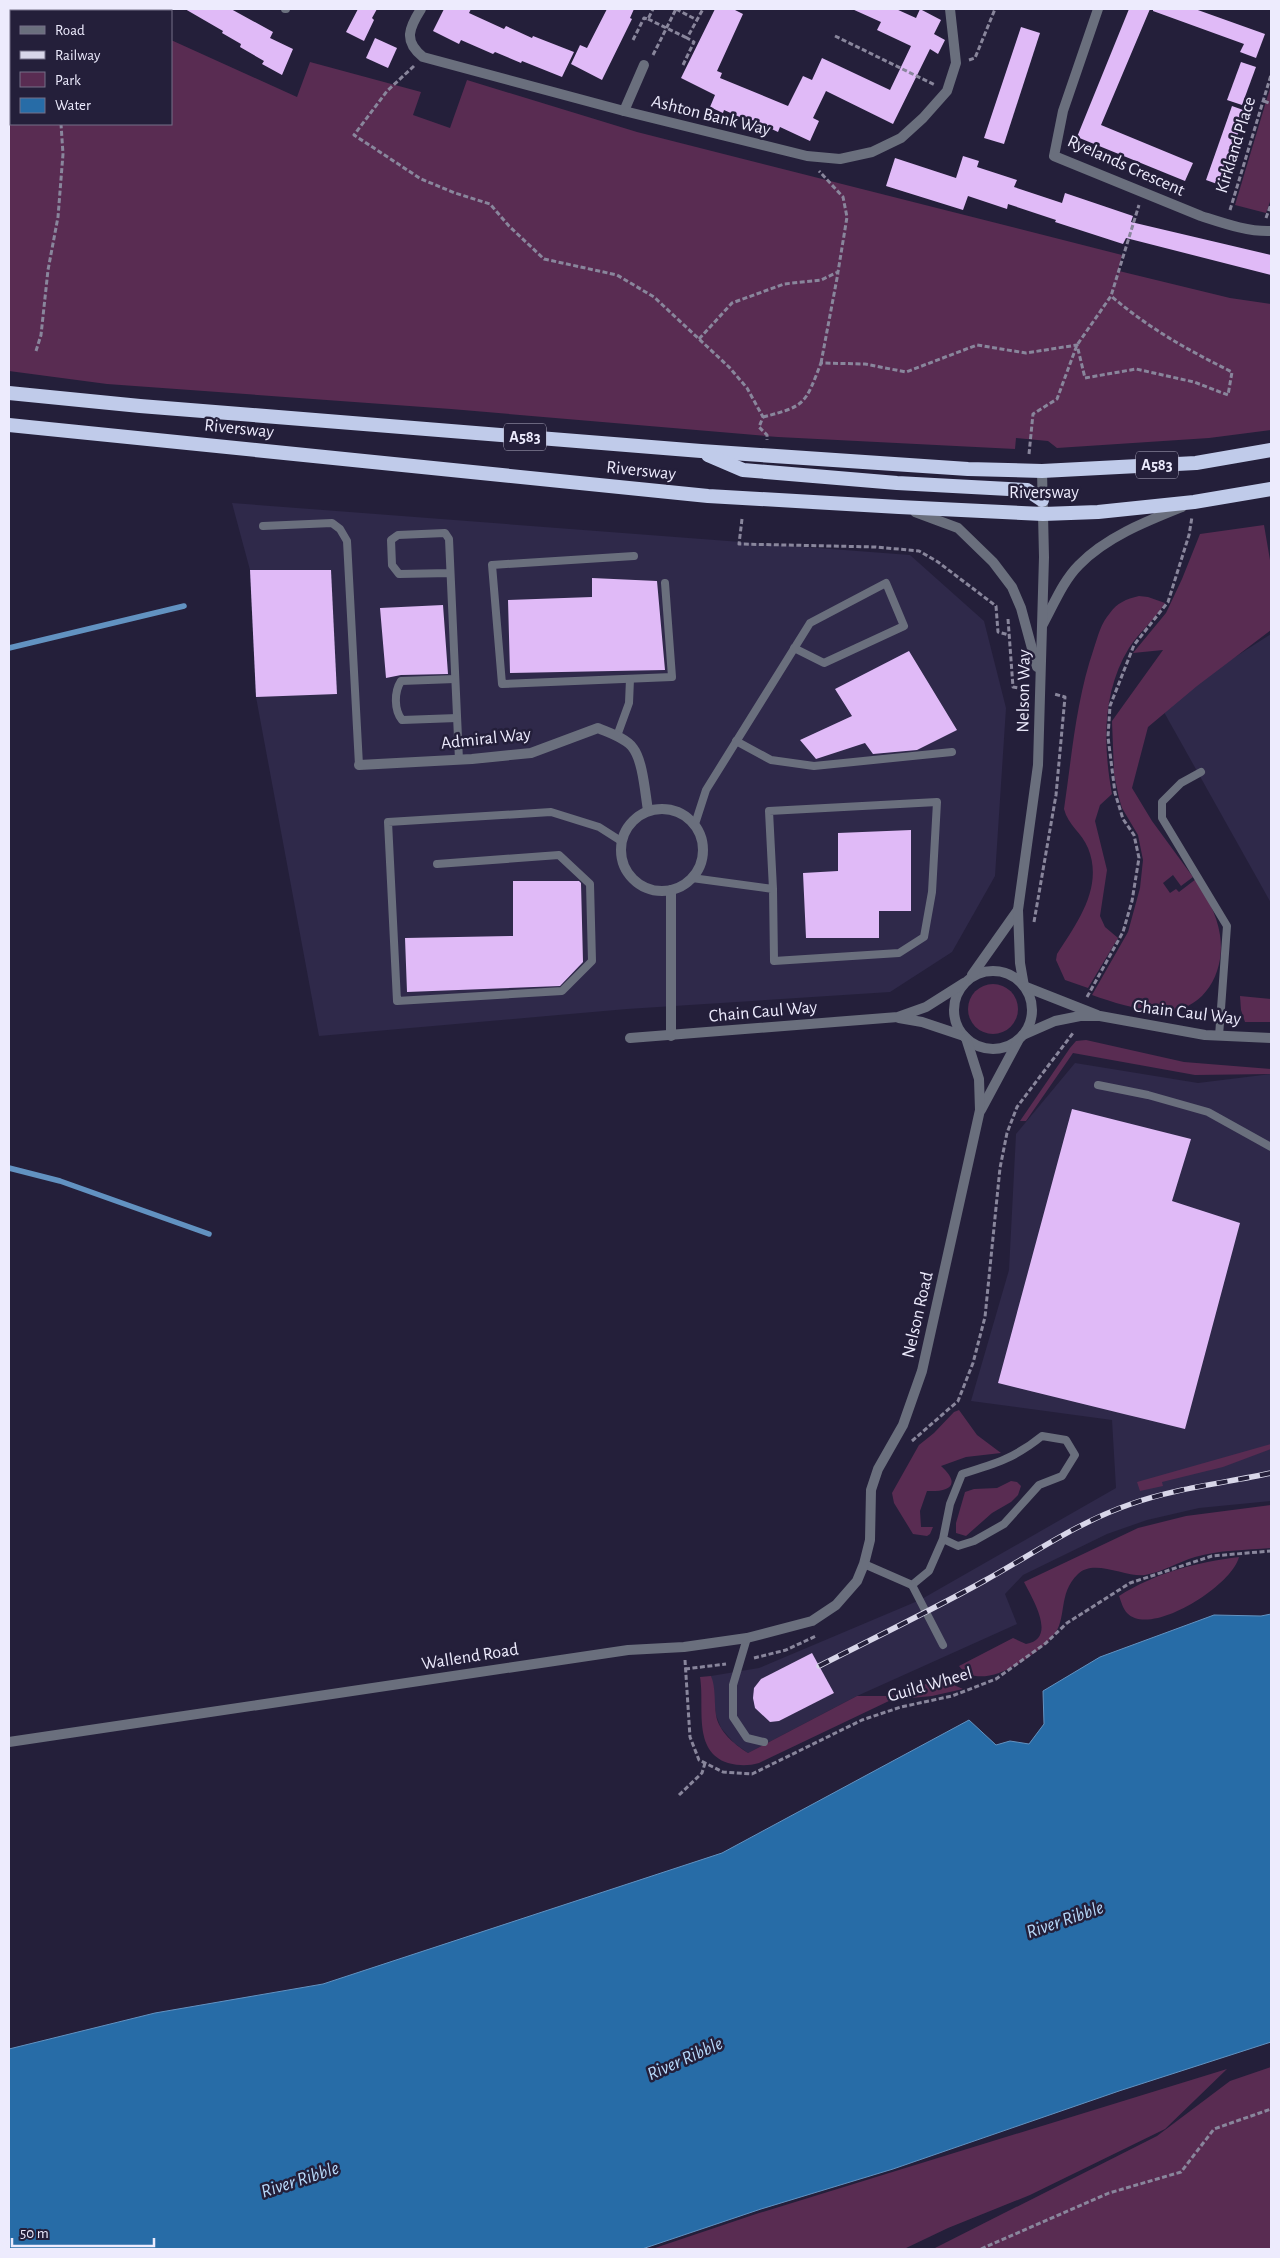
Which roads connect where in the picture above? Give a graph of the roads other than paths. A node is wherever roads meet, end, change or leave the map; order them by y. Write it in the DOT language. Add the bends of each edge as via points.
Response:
graph roads {
  1 [pos="421,9"];
  2 [pos="950,9"];
  3 [pos="1098,9"];
  4 [pos="644,65"];
  5 [pos="624,111"];
  6 [pos="1271,231"];
  7 [pos="9,393"];
  8 [pos="9,425"];
  9 [pos="1271,450"];
  10 [pos="701,451"];
  11 [pos="1042,471"];
  12 [pos="1271,489"];
  13 [pos="1194,502"];
  14 [pos="899,507"];
  15 [pos="1042,507"];
  16 [pos="263,526"];
  17 [pos="634,556"];
  18 [pos="450,573"];
  19 [pos="665,582"];
  20 [pos="1042,625"];
  21 [pos="794,648"];
  22 [pos="1040,675"];
  23 [pos="630,678"];
  24 [pos="456,680"];
  25 [pos="457,718"];
  26 [pos="617,736"];
  27 [pos="736,741"];
  28 [pos="952,752"];
  29 [pos="459,760"];
  30 [pos="359,765"];
  31 [pos="1201,772"];
  32 [pos="648,810"];
  33 [pos="695,824"];
  34 [pos="621,841"];
  35 [pos="437,864"];
  36 [pos="692,878"];
  37 [pos="773,889"];
  38 [pos="671,890"];
  39 [pos="1018,910"];
  40 [pos="966,981"];
  41 [pos="1025,986"];
  42 [pos="1100,1016"];
  43 [pos="898,1017"];
  44 [pos="671,1036"];
  45 [pos="1219,1036"];
  46 [pos="965,1037"];
  47 [pos="630,1038"];
  48 [pos="1021,1038"];
  49 [pos="1271,1038"];
  50 [pos="1098,1085"];
  51 [pos="980,1110"];
  52 [pos="1271,1147"];
  53 [pos="870,1520"];
  54 [pos="943,1538"];
  55 [pos="864,1564"];
  56 [pos="912,1585"];
  57 [pos="747,1638"];
  58 [pos="943,1645"];
  59 [pos="9,1742"];
  60 [pos="764,1742"];
  1 -- 5 [label="street, Ashton Bank Way" via="409,36 413,48 423,57"];
  2 -- 5 [label="street, Ashton Bank Way" via="956,63 947,91 901,138 872,152 840,159 807,156"];
  3 -- 6 [label="street, Ryelands Crescent" via="1063,111 1054,156 1200,216"];
  4 -- 5 [label="street"];
  7 -- 10 [label="highway, Riversway / A583"];
  8 -- 14 [label="highway, Riversway / A583" via="708,496"];
  9 -- 11 [label="highway, Riversway / A583" via="1196,463"];
  10 -- 11 [label="highway, Riversway / A583"];
  10 -- 15 [label="highway, A583" via="743,470 1027,490"];
  11 -- 15 [label="street, Nelson Way"];
  12 -- 13 [label="highway, Riversway / A583"];
  13 -- 15 [label="highway, Riversway / A583" via="1120,510"];
  13 -- 20 [label="street" via="1148,521 1096,551 1078,566"];
  14 -- 15 [label="highway, Riversway / A583"];
  14 -- 22 [label="street" via="958,528 993,562 1012,587 1021,608"];
  15 -- 20 [label="street, Nelson Way"];
  16 -- 30 [label="lane" via="332,523 347,541"];
  17 -- 23 [label="lane" via="492,566 502,684"];
  18 -- 18 [label="lane" via="445,533 398,535 391,540 392,564 399,574"];
  18 -- 24 [label="lane"];
  19 -- 23 [label="lane" via="672,677"];
  20 -- 22 [label="street, Nelson Way"];
  21 -- 21 [label="lane" via="824,663 904,626 886,584 810,623"];
  21 -- 27 [label="lane"];
  22 -- 39 [label="street, Nelson Way" via="1038,765"];
  23 -- 26 [label="lane" via="629,703"];
  24 -- 25 [label="lane"];
  24 -- 25 [label="lane" via="401,681 396,697 397,714 402,720"];
  25 -- 29 [label="lane"];
  26 -- 29 [label="street, Admiral Way" via="598,728 532,753"];
  26 -- 32 [label="street, Admiral Way" via="633,747"];
  27 -- 28 [label="lane" via="771,760 814,766"];
  27 -- 33 [label="lane" via="706,790"];
  29 -- 30 [label="street, Admiral Way"];
  31 -- 45 [label="lane" via="1181,783 1162,802 1162,818 1227,926"];
  32 -- 33 [label="street" via="664,808 684,814"];
  32 -- 34 [label="street" via="630,823"];
  33 -- 36 [label="street" via="702,838 704,853"];
  34 -- 35 [label="lane" via="599,827 551,812 388,822 397,1001 562,991 592,961 590,884 559,855"];
  34 -- 38 [label="street" via="620,856 632,879 644,887"];
  36 -- 37 [label="lane"];
  36 -- 38 [label="street"];
  37 -- 37 [label="lane" via="774,961 899,953 924,937 932,892 937,802 769,811"];
  38 -- 44 [label="street"];
  39 -- 40 [label="street, Nelson Way" via="986,958"];
  39 -- 41 [label="street, Nelson Way" via="1020,963"];
  40 -- 41 [label="street" via="991,970 1015,977"];
  40 -- 43 [label="street, Chain Caul Way" via="926,1007"];
  40 -- 46 [label="street" via="954,1004 957,1027"];
  41 -- 42 [label="street, Chain Caul Way"];
  41 -- 48 [label="street" via="1033,1012 1030,1025"];
  42 -- 45 [label="street, Chain Caul Way"];
  42 -- 48 [label="street, Chain Caul Way" via="1054,1021"];
  43 -- 44 [label="street, Chain Caul Way"];
  43 -- 46 [label="street, Chain Caul Way"];
  44 -- 47 [label="street, Chain Caul Way"];
  45 -- 49 [label="street, Chain Caul Way"];
  46 -- 48 [label="street" via="975,1045 998,1049"];
  46 -- 51 [label="street, Nelson Road" via="979,1079"];
  48 -- 51 [label="street, Nelson Road"];
  50 -- 52 [label="lane" via="1208,1112"];
  51 -- 53 [label="street, Nelson Road" via="922,1372 903,1424 878,1469 871,1490"];
  53 -- 55 [label="street, Wallend Road" via="870,1540"];
  54 -- 54 [label="lane" via="950,1504 962,1474 1022,1452 1042,1436 1066,1440 1075,1455 1062,1476 1039,1486 1004,1524 958,1546"];
  54 -- 56 [label="lane" via="929,1571"];
  55 -- 56 [label="lane"];
  55 -- 57 [label="street, Wallend Road" via="857,1581 836,1605 812,1621"];
  56 -- 58 [label="lane"];
  57 -- 59 [label="street, Wallend Road" via="684,1647 618,1651"];
  57 -- 60 [label="lane" via="733,1685 733,1717 747,1738"];
}
